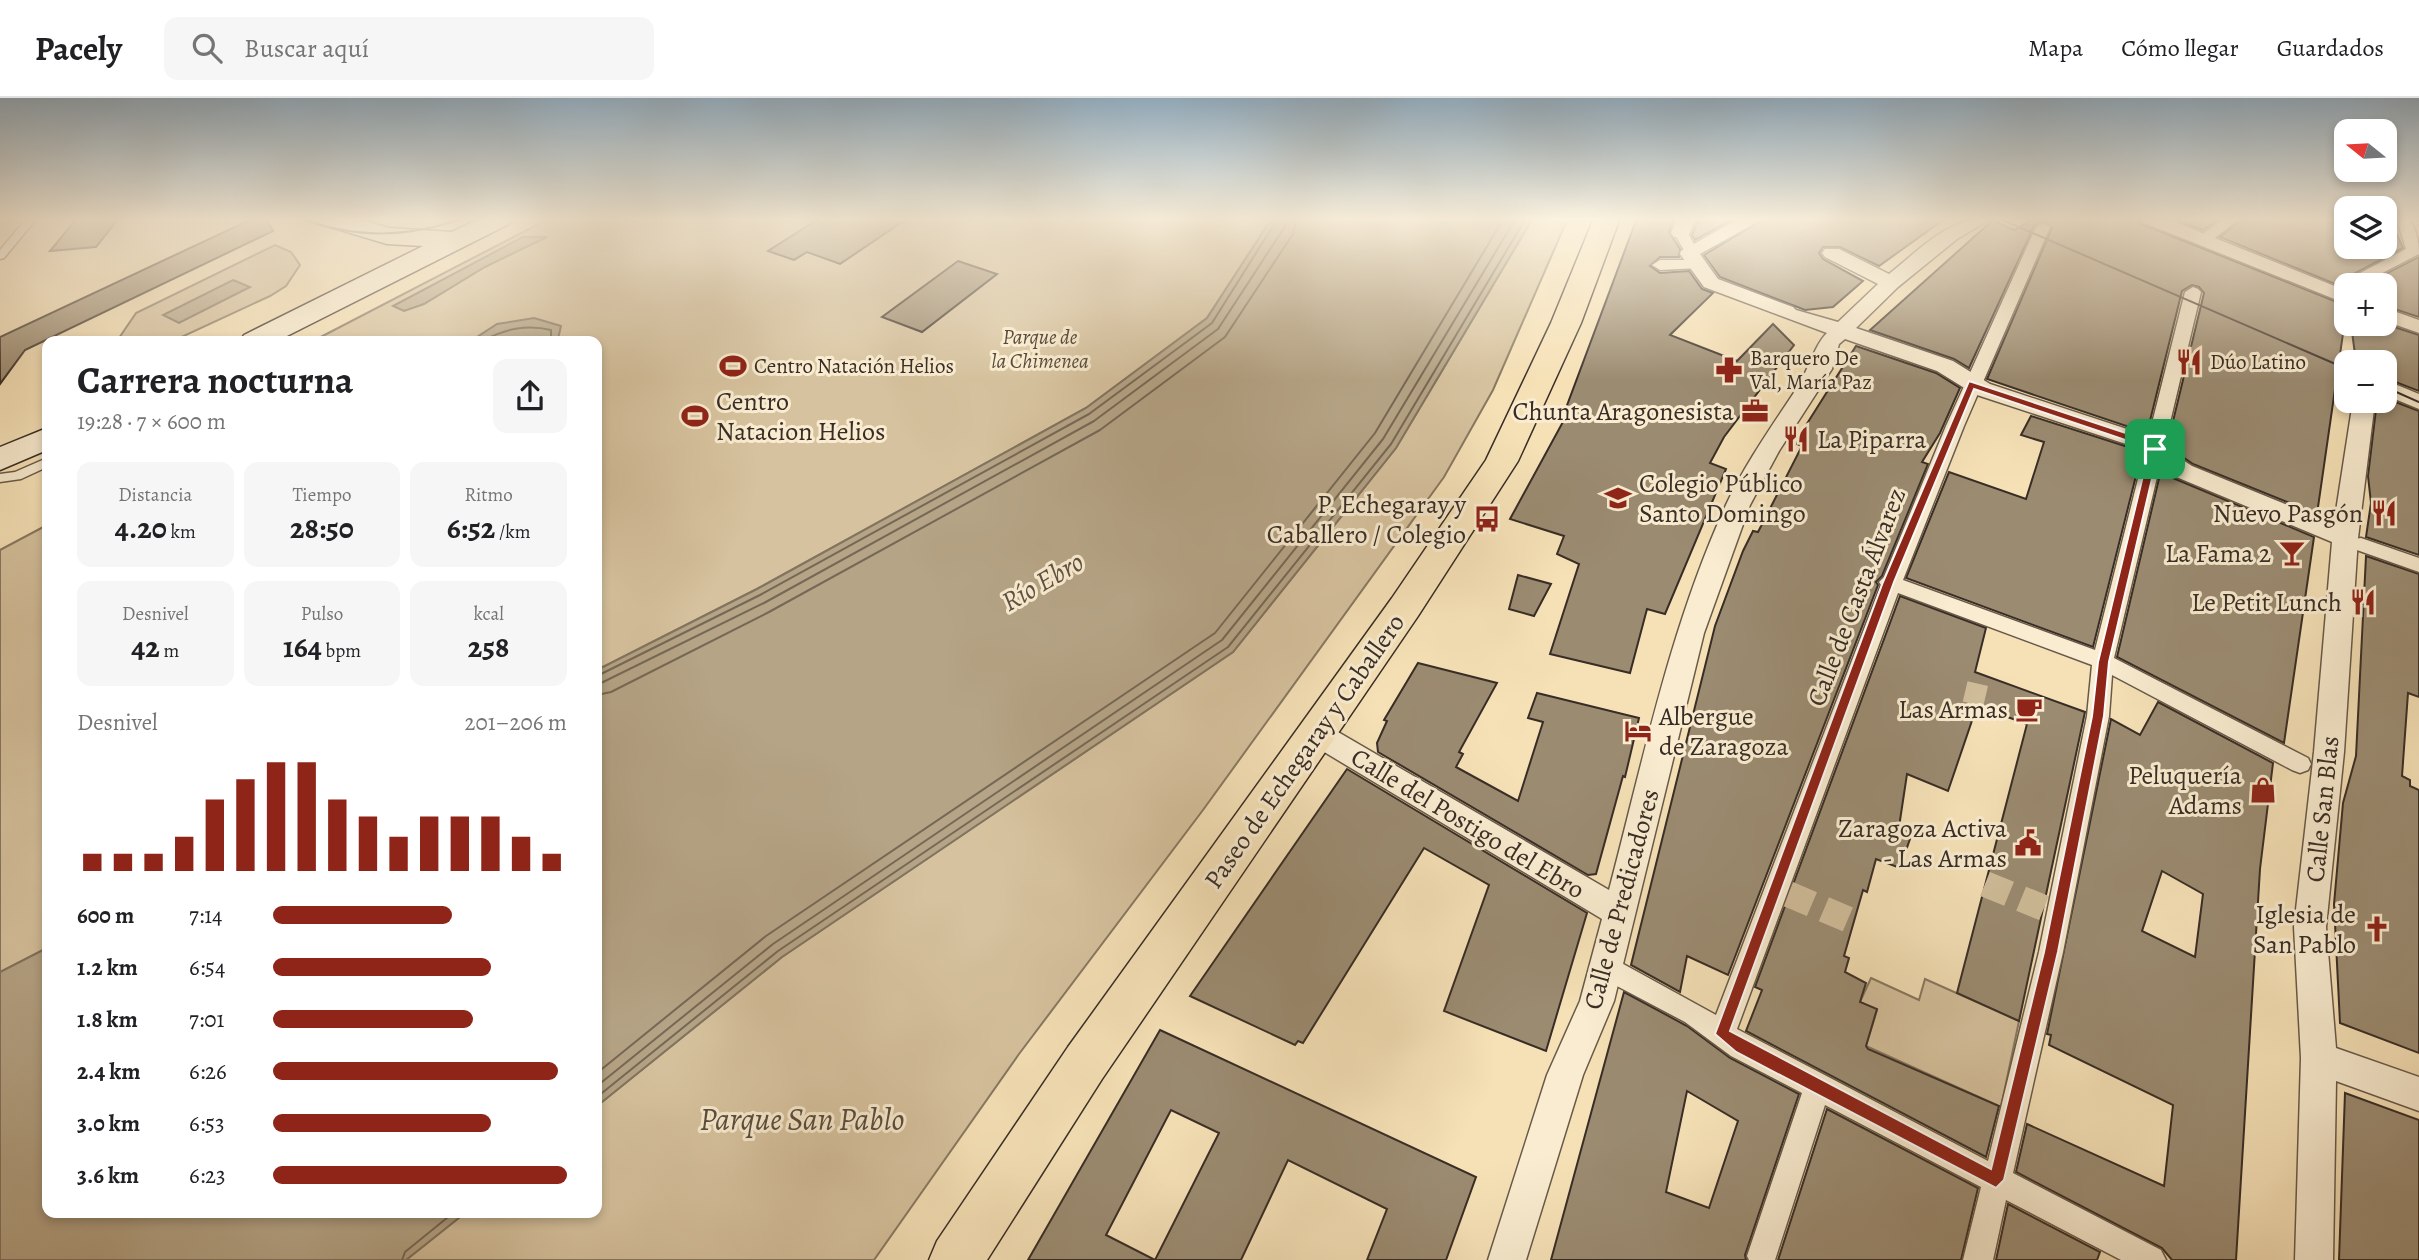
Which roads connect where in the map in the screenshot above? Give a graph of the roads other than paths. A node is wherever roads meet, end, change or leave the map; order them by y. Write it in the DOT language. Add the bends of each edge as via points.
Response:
graph roads {
  1 [pos="353,272"];
  2 [pos="395,272"];
  3 [pos="1585,272"];
  4 [pos="1705,272"];
  5 [pos="1870,272"];
  6 [pos="1904,272"];
  7 [pos="2022,272"];
  8 [pos="2294,272"];
  9 [pos="1891,283"];
  10 [pos="2334,286"];
  11 [pos="2193,292"];
  12 [pos="318,311"];
  13 [pos="2397,319"];
  14 [pos="2419,327"];
  15 [pos="1841,329"];
  16 [pos="266,336"];
  17 [pos="1972,383"];
  18 [pos="2397,396"];
  19 [pos="2419,402"];
  20 [pos="2375,413"];
  21 [pos="42,440"];
  22 [pos="2155,449"];
  23 [pos="0,460"];
  24 [pos="42,464"];
  25 [pos="0,478"];
  26 [pos="2353,541"];
  27 [pos="2419,565"];
  28 [pos="1889,582"];
  29 [pos="2104,662"];
  30 [pos="1316,733"];
  31 [pos="2300,764"];
  32 [pos="1620,913"];
  33 [pos="1607,968"];
  34 [pos="1722,1034"];
  35 [pos="2319,1058"];
  36 [pos="1817,1087"];
  37 [pos="2419,1094"];
  38 [pos="1996,1180"];
  39 [pos="1762,1256"];
  40 [pos="956,1260"];
  41 [pos="1507,1260"];
  42 [pos="1978,1260"];
  43 [pos="2151,1260"];
  44 [pos="2314,1260"];
  1 -- 12 [label="main road"];
  2 -- 12 [label="main road"];
  3 -- 30 [label="main road, Paseo de Echegaray y Caballero" via="1502,461"];
  4 -- 15 [label="street" via="1711,283"];
  5 -- 9 [label="street"];
  6 -- 9 [label="street, Calle de Predicadores"];
  7 -- 17 [label="street, Calle de Casta Álvarez"];
  8 -- 10 [label="street"];
  9 -- 15 [label="street, Calle de Predicadores"];
  11 -- 22 [label="street"];
  12 -- 16 [label="main road"];
  13 -- 14 [label="street"];
  15 -- 17 [label="street" via="1945,366"];
  15 -- 32 [label="street, Calle de Predicadores" via="1829,342 1821,369 1767,451 1726,535 1690,634"];
  17 -- 22 [label="street"];
  17 -- 28 [label="street, Calle de Casta Álvarez"];
  18 -- 19 [label="street"];
  20 -- 26 [label="street, Calle San Blas"];
  21 -- 23 [label="main road"];
  22 -- 26 [label="street" via="2183,471"];
  22 -- 29 [label="street"];
  24 -- 25 [label="lane" via="17,476"];
  26 -- 27 [label="street"];
  26 -- 35 [label="street, Calle San Blas" via="2310,927"];
  28 -- 29 [label="street"];
  28 -- 34 [label="street, Calle de Casta Álvarez" via="1782,892"];
  29 -- 31 [label="street"];
  29 -- 38 [label="street" via="2098,716 2051,911"];
  30 -- 32 [label="street, Calle del Postigo del Ebro"];
  30 -- 40 [label="main road, Paseo de Echegaray y Caballero" via="1085,1063"];
  32 -- 33 [label="street, Calle de Predicadores"];
  33 -- 34 [label="street"];
  33 -- 41 [label="street, Calle de Predicadores" via="1565,1075"];
  34 -- 36 [label="street"];
  35 -- 37 [label="street"];
  35 -- 44 [label="street, Calle San Blas"];
  36 -- 38 [label="street"];
  36 -- 39 [label="street"];
  38 -- 42 [label="street"];
  38 -- 43 [label="street"];
}
